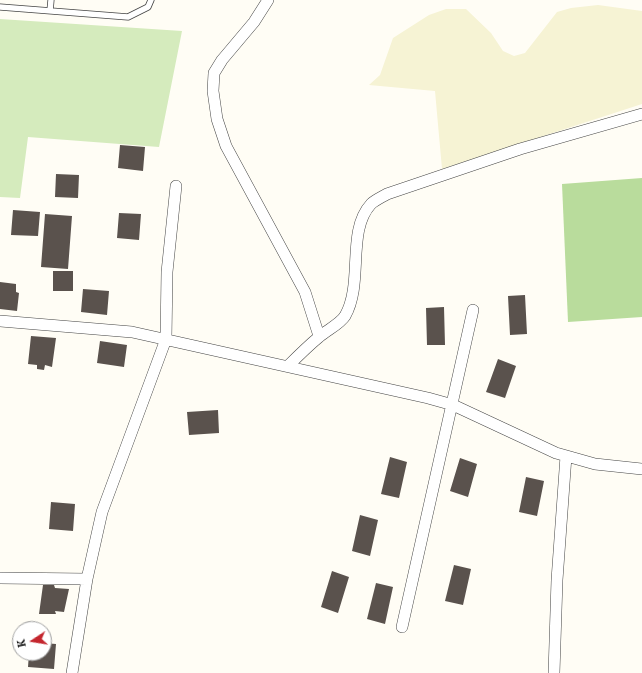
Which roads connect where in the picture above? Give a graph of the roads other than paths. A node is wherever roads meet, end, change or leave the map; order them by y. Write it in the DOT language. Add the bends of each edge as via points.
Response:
graph roads {
  1 [pos="52,0"];
  2 [pos="151,0"];
  3 [pos="268,0"];
  4 [pos="0,7"];
  5 [pos="50,11"];
  6 [pos="642,114"];
  7 [pos="176,186"];
  8 [pos="473,310"];
  9 [pos="0,321"];
  10 [pos="319,336"];
  11 [pos="166,339"];
  12 [pos="288,366"];
  13 [pos="453,405"];
  14 [pos="566,456"];
  15 [pos="642,469"];
  16 [pos="0,578"];
  17 [pos="87,579"];
  18 [pos="402,627"];
  19 [pos="72,673"];
  20 [pos="554,673"];
  1 -- 5 [label="lane"];
  2 -- 5 [label="lane" via="148,7 128,17"];
  3 -- 10 [label="street" via="214,73 213,91 217,119 226,146 305,292"];
  4 -- 5 [label="lane"];
  6 -- 10 [label="street" via="520,149 387,194 372,203 364,216 360,231 355,285 350,306 344,317"];
  7 -- 11 [label="street" via="167,272"];
  8 -- 13 [label="street"];
  9 -- 11 [label="street" via="132,332"];
  10 -- 12 [label="street"];
  11 -- 12 [label="street"];
  11 -- 17 [label="street" via="102,512"];
  12 -- 13 [label="street"];
  13 -- 14 [label="street"];
  13 -- 18 [label="street"];
  14 -- 15 [label="street" via="595,464"];
  14 -- 20 [label="street" via="557,580"];
  16 -- 17 [label="street"];
  17 -- 19 [label="street"];
}
